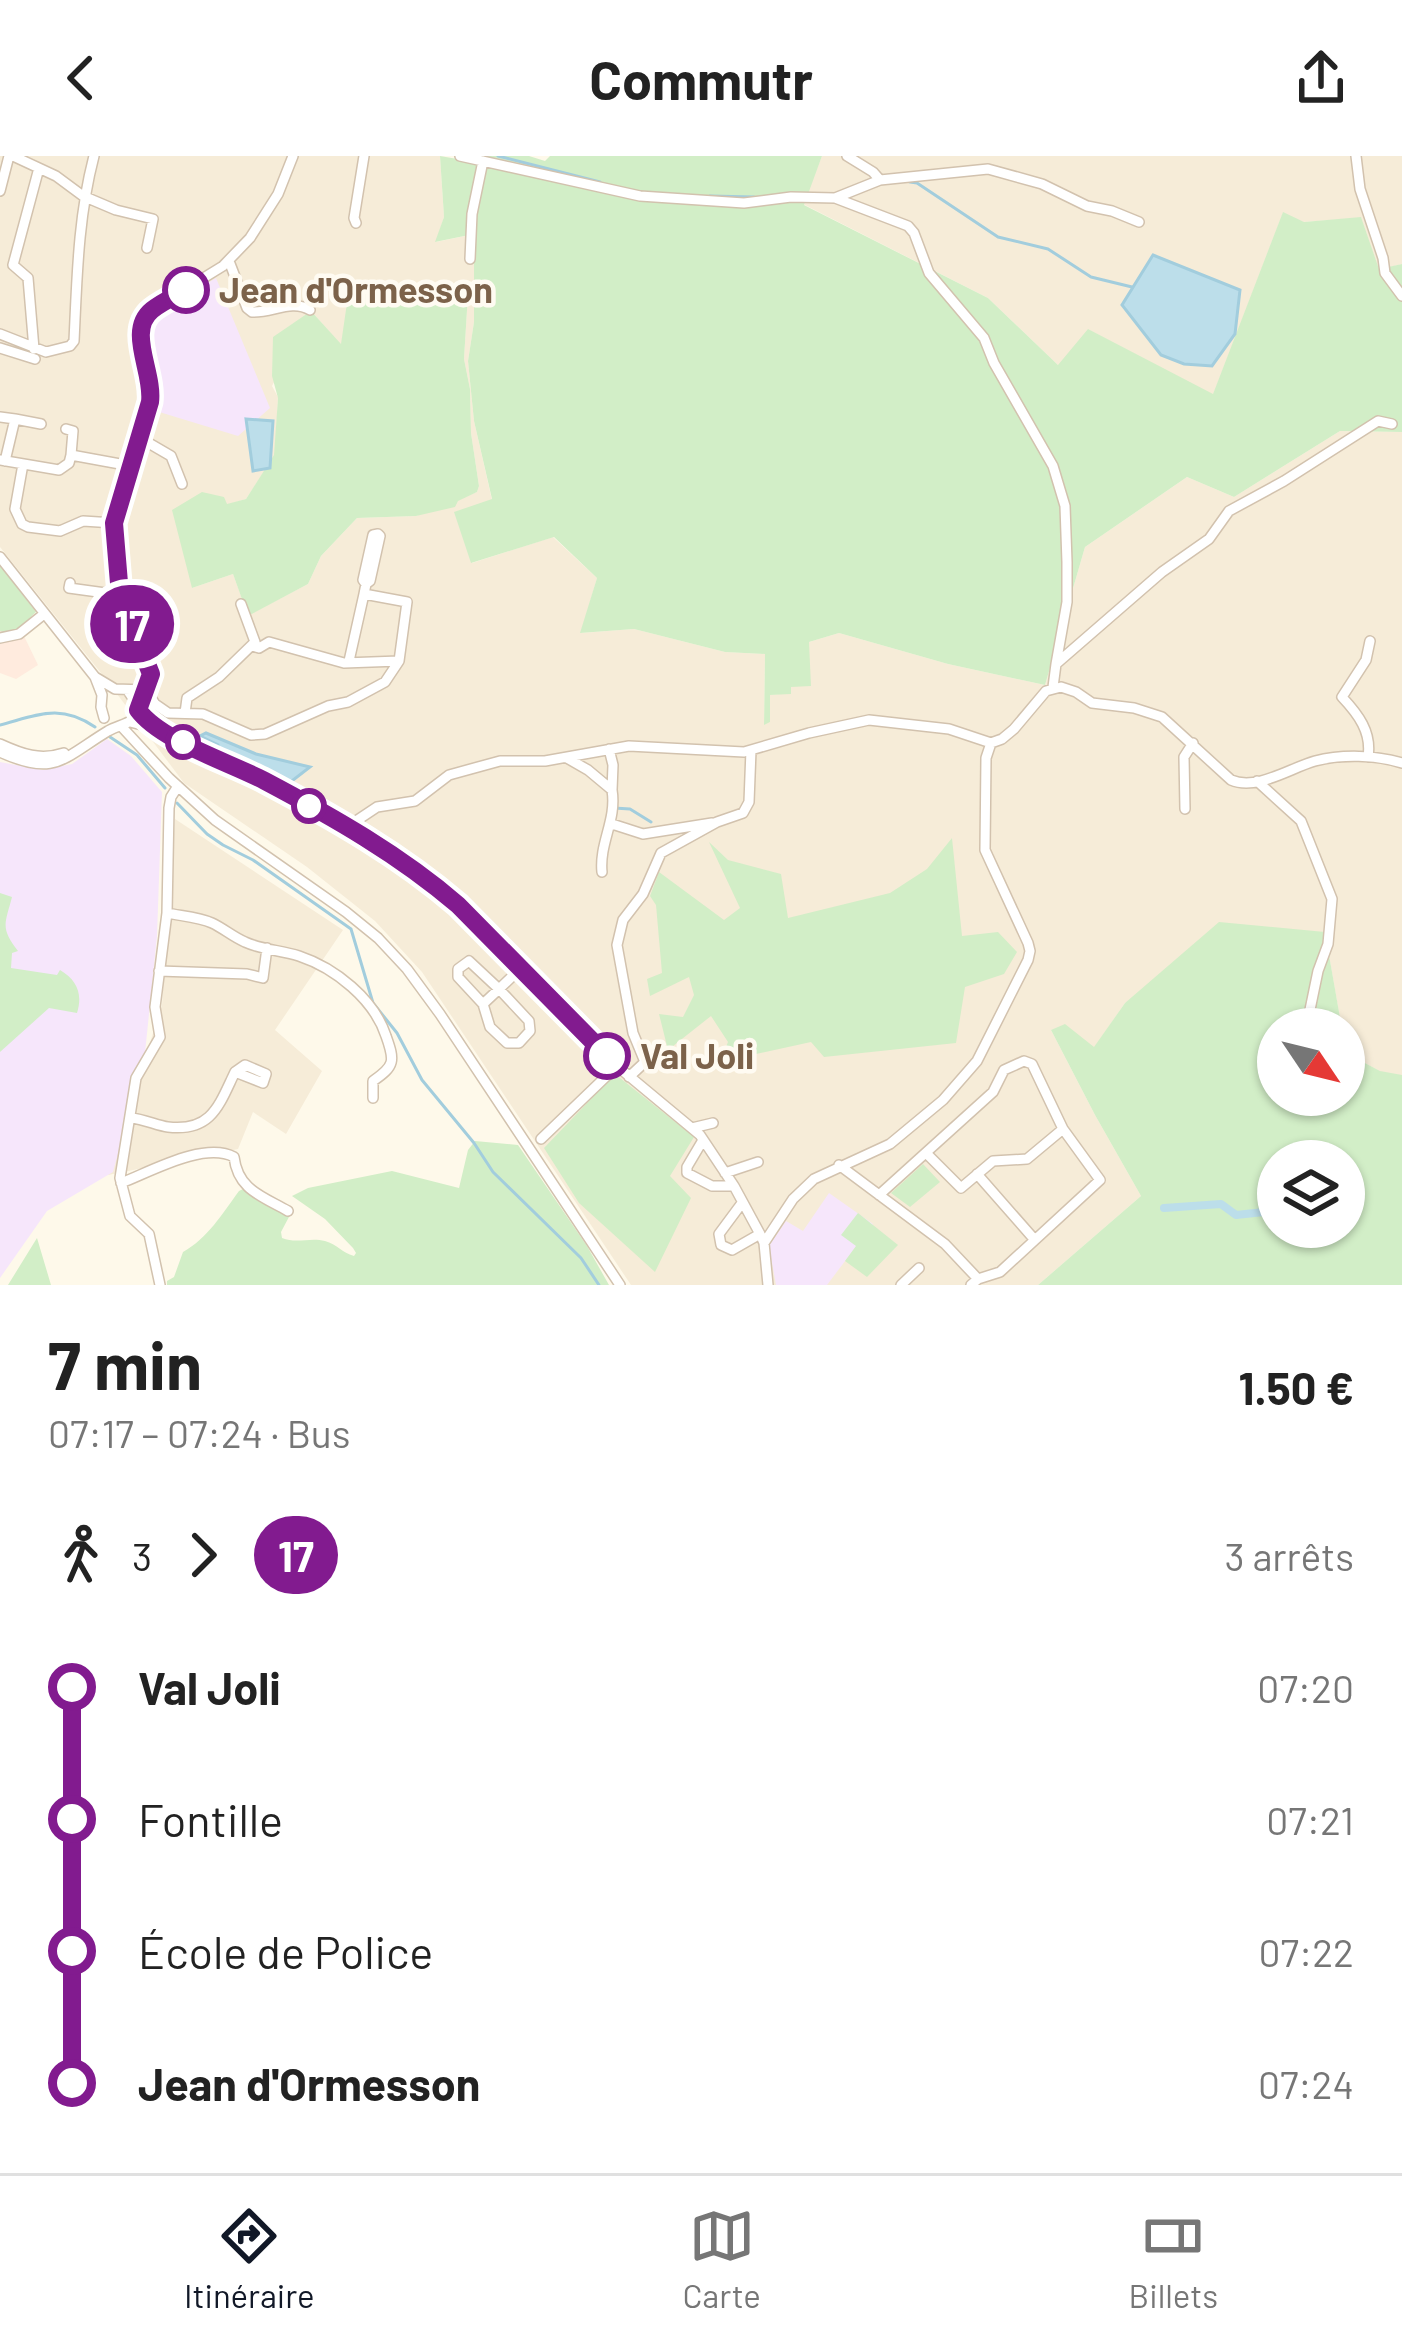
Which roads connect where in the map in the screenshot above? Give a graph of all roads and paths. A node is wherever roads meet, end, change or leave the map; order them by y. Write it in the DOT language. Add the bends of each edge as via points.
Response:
graph roads {
  1 [pos="11,156"];
  2 [pos="94,156"];
  3 [pos="293,156"];
  4 [pos="364,156"];
  5 [pos="460,156"];
  6 [pos="847,156"];
  7 [pos="1356,156"];
  8 [pos="483,161"];
  9 [pos="39,168"];
  10 [pos="880,180"];
  11 [pos="0,191"];
  12 [pos="83,196"];
  13 [pos="835,197"];
  14 [pos="355,221"];
  15 [pos="1139,221"];
  16 [pos="147,248"];
  17 [pos="470,259"];
  18 [pos="229,261"];
  19 [pos="1402,296"];
  20 [pos="310,310"];
  21 [pos="0,334"];
  22 [pos="0,348"];
  23 [pos="34,354"];
  24 [pos="0,417"];
  25 [pos="15,419"];
  26 [pos="41,424"];
  27 [pos="1392,424"];
  28 [pos="66,429"];
  29 [pos="140,438"];
  30 [pos="71,454"];
  31 [pos="3,460"];
  32 [pos="23,464"];
  33 [pos="131,466"];
  34 [pos="182,484"];
  35 [pos="114,523"];
  36 [pos="0,557"];
  37 [pos="70,584"];
  38 [pos="120,595"];
  39 [pos="241,604"];
  40 [pos="44,614"];
  41 [pos="0,638"];
  42 [pos="1370,641"];
  43 [pos="252,646"];
  44 [pos="398,661"];
  45 [pos="349,662"];
  46 [pos="1055,664"];
  47 [pos="95,677"];
  48 [pos="1053,687"];
  49 [pos="115,689"];
  50 [pos="146,690"];
  51 [pos="128,691"];
  52 [pos="102,701"];
  53 [pos="138,708"];
  54 [pos="185,713"];
  55 [pos="104,718"];
  56 [pos="126,726"];
  57 [pos="154,728"];
  58 [pos="991,743"];
  59 [pos="1192,743"];
  60 [pos="0,748"];
  61 [pos="608,749"];
  62 [pos="751,750"];
  63 [pos="1368,757"];
  64 [pos="566,758"];
  65 [pos="1402,763"];
  66 [pos="1257,782"];
  67 [pos="178,786"];
  68 [pos="612,790"];
  69 [pos="1185,808"];
  70 [pos="717,822"];
  71 [pos="612,824"];
  72 [pos="347,827"];
  73 [pos="657,831"];
  74 [pos="661,853"];
  75 [pos="602,872"];
  76 [pos="166,913"];
  77 [pos="267,949"];
  78 [pos="519,970"];
  79 [pos="159,971"];
  80 [pos="499,989"];
  81 [pos="483,1004"];
  82 [pos="1310,1008"];
  83 [pos="617,1066"];
  84 [pos="235,1072"];
  85 [pos="629,1077"];
  86 [pos="373,1097"];
  87 [pos="131,1118"];
  88 [pos="713,1123"];
  89 [pos="692,1128"];
  90 [pos="1063,1130"];
  91 [pos="541,1139"];
  92 [pos="703,1140"];
  93 [pos="926,1153"];
  94 [pos="758,1162"];
  95 [pos="839,1165"];
  96 [pos="725,1174"];
  97 [pos="977,1174"];
  98 [pos="121,1183"];
  99 [pos="734,1186"];
  100 [pos="879,1195"];
  101 [pos="742,1203"];
  102 [pos="288,1211"];
  103 [pos="762,1238"];
  104 [pos="1034,1239"];
  105 [pos="919,1268"];
  106 [pos="974,1282"];
  107 [pos="160,1285"];
  108 [pos="620,1285"];
  109 [pos="768,1285"];
  110 [pos="901,1285"];
  1 -- 9 [label="street"];
  1 -- 11 [label="street"];
  2 -- 12 [label="street"];
  3 -- 18 [label="street" via="262,223"];
  4 -- 14 [label="street"];
  5 -- 8 [label="street"];
  6 -- 10 [label="street"];
  7 -- 19 [label="street" via="1385,273"];
  8 -- 13 [label="street" via="659,199"];
  8 -- 17 [label="street"];
  9 -- 12 [label="street"];
  9 -- 23 [label="street" via="13,265 28,278"];
  10 -- 13 [label="street"];
  10 -- 15 [label="street" via="988,169"];
  12 -- 16 [label="street" via="153,219"];
  12 -- 23 [label="street" via="74,341"];
  13 -- 46 [label="street" via="914,233 929,274 984,338 1053,466 1065,506 1067,562"];
  18 -- 20 [label="street" via="252,312"];
  18 -- 29 [label="street" via="146,316 140,342 152,391"];
  21 -- 23 [label="street"];
  22 -- 23 [label="street"];
  24 -- 25 [label="street"];
  25 -- 26 [label="street"];
  25 -- 31 [label="street"];
  27 -- 46 [label="street" via="1378,421 1229,511 1209,539"];
  28 -- 30 [label="street" via="73,431"];
  29 -- 33 [label="street"];
  29 -- 34 [label="street" via="171,456"];
  30 -- 32 [label="street" via="59,470"];
  30 -- 33 [label="street"];
  31 -- 32 [label="street"];
  32 -- 35 [label="street" via="15,509 22,524 60,531 83,521"];
  33 -- 35 [label="street"];
  35 -- 38 [label="street"];
  36 -- 40 [label="street"];
  37 -- 38 [label="street"];
  38 -- 50 [label="street" via="151,674"];
  39 -- 43 [label="street"];
  40 -- 41 [label="street"];
  40 -- 47 [label="street"];
  42 -- 63 [label="street" via="1342,697 1367,734"];
  43 -- 45 [label="street" via="269,642"];
  43 -- 54 [label="street" via="187,698"];
  44 -- 45 [label="street"];
  44 -- 45 [label="street" via="407,602 365,589"];
  44 -- 54 [label="street" via="378,687 266,734"];
  46 -- 48 [label="street"];
  47 -- 49 [label="street"];
  47 -- 52 [label="street"];
  48 -- 58 [label="street"];
  48 -- 59 [label="street" via="1148,711"];
  49 -- 51 [label="street"];
  49 -- 52 [label="street"];
  50 -- 51 [label="street"];
  50 -- 53 [label="street"];
  50 -- 54 [label="street" via="168,713"];
  51 -- 53 [label="street"];
  52 -- 55 [label="street"];
  53 -- 56 [label="street"];
  53 -- 57 [label="street"];
  55 -- 56 [label="street"];
  55 -- 60 [label="street" via="96,733 54,756"];
  56 -- 57 [label="street"];
  56 -- 60 [label="street" via="53,764"];
  56 -- 67 [label="street"];
  57 -- 72 [label="street"];
  58 -- 62 [label="street" via="869,720"];
  58 -- 95 [label="street" via="985,850 1028,943 1028,960 977,1061 943,1100 890,1144"];
  59 -- 66 [label="street" via="1231,780"];
  59 -- 69 [label="street" via="1184,758"];
  61 -- 62 [label="street"];
  61 -- 64 [label="street"];
  61 -- 68 [label="street"];
  62 -- 70 [label="street" via="749,802"];
  63 -- 65 [label="street"];
  63 -- 66 [label="street" via="1319,760"];
  64 -- 68 [label="street"];
  64 -- 72 [label="street" via="500,761 449,775 415,801 377,807"];
  66 -- 82 [label="street" via="1301,821 1331,892 1328,944"];
  67 -- 76 [label="street"];
  67 -- 108 [label="street" via="378,938 407,969"];
  68 -- 71 [label="street"];
  70 -- 73 [label="street"];
  70 -- 74 [label="street"];
  71 -- 73 [label="street"];
  71 -- 75 [label="street"];
  72 -- 78 [label="street" via="433,884"];
  73 -- 74 [label="street"];
  74 -- 85 [label="street" via="622,920 617,945 645,1062"];
  76 -- 77 [label="street" via="208,921"];
  76 -- 79 [label="street"];
  77 -- 79 [label="street" via="262,979"];
  77 -- 86 [label="street" via="326,967 376,1014 393,1058 373,1082"];
  78 -- 80 [label="street"];
  78 -- 83 [label="street"];
  79 -- 87 [label="street" via="160,1037 136,1078"];
  80 -- 81 [label="street"];
  80 -- 81 [label="street" via="469,961 458,969"];
  80 -- 81 [label="street" via="529,1021 519,1043 490,1027"];
  83 -- 85 [label="street"];
  83 -- 91 [label="street"];
  84 -- 87 [label="street" via="202,1123 170,1128"];
  85 -- 89 [label="street"];
  87 -- 98 [label="street"];
  88 -- 89 [label="street"];
  89 -- 92 [label="street"];
  90 -- 93 [label="street" via="1024,1061 1004,1070 993,1092"];
  90 -- 97 [label="street" via="1028,1159 993,1161"];
  90 -- 104 [label="street" via="1100,1180"];
  92 -- 96 [label="street"];
  92 -- 99 [label="street" via="687,1173"];
  93 -- 97 [label="street" via="961,1188"];
  93 -- 100 [label="street"];
  94 -- 96 [label="street"];
  95 -- 100 [label="street"];
  95 -- 103 [label="street" via="799,1192"];
  96 -- 99 [label="street"];
  97 -- 104 [label="street"];
  98 -- 102 [label="street" via="171,1162 226,1153 242,1183"];
  98 -- 107 [label="street" via="130,1216 149,1234"];
  99 -- 101 [label="street"];
  100 -- 106 [label="street" via="945,1244"];
  101 -- 103 [label="street"];
  101 -- 103 [label="street" via="719,1234 722,1245 732,1250"];
  103 -- 109 [label="street"];
  104 -- 106 [label="street" via="1000,1272"];
  105 -- 110 [label="street"];
}
